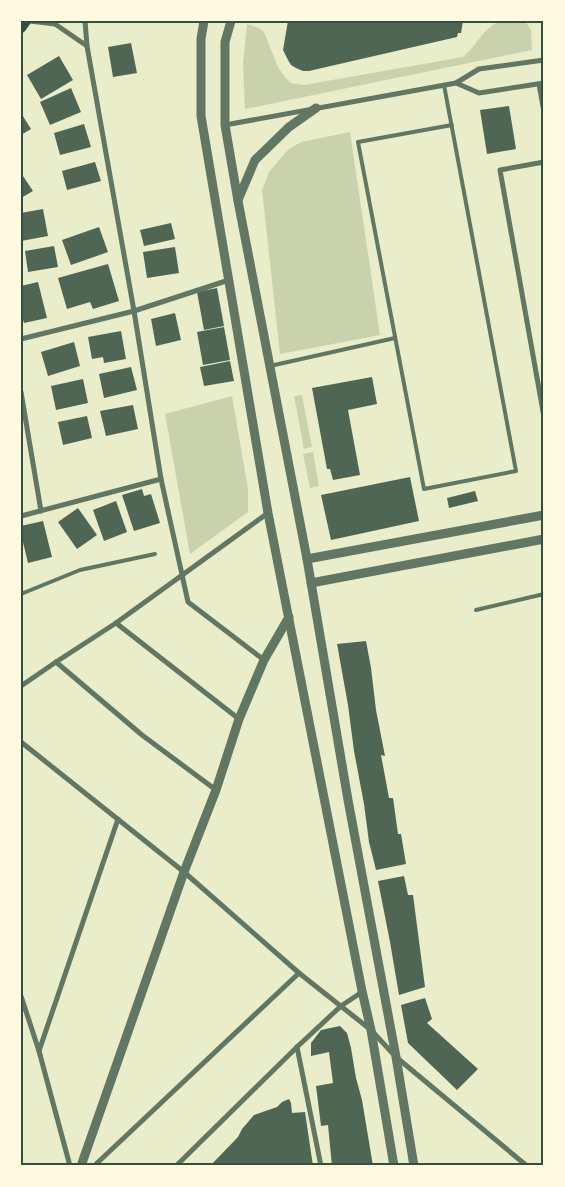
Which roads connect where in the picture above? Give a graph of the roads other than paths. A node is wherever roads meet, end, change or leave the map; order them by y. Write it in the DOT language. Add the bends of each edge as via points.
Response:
graph roads {
  1 [pos="26,21"];
  2 [pos="30,21"];
  3 [pos="85,21"];
  4 [pos="204,21"];
  5 [pos="230,21"];
  6 [pos="542,21"];
  7 [pos="544,26"];
  8 [pos="21,28"];
  9 [pos="87,46"];
  10 [pos="544,60"];
  11 [pos="456,83"];
  12 [pos="542,83"];
  13 [pos="444,86"];
  14 [pos="316,108"];
  15 [pos="544,112"];
  16 [pos="225,125"];
  17 [pos="452,126"];
  18 [pos="544,162"];
  19 [pos="238,201"];
  20 [pos="229,280"];
  21 [pos="134,311"];
  22 [pos="395,338"];
  23 [pos="21,339"];
  24 [pos="270,366"];
  25 [pos="21,392"];
  26 [pos="544,417"];
  27 [pos="161,479"];
  28 [pos="41,510"];
  29 [pos="268,513"];
  30 [pos="544,515"];
  31 [pos="21,516"];
  32 [pos="544,539"];
  33 [pos="155,554"];
  34 [pos="307,559"];
  35 [pos="182,575"];
  36 [pos="311,583"];
  37 [pos="21,594"];
  38 [pos="544,594"];
  39 [pos="476,610"];
  40 [pos="289,616"];
  41 [pos="116,623"];
  42 [pos="264,660"];
  43 [pos="56,662"];
  44 [pos="21,686"];
  45 [pos="238,719"];
  46 [pos="21,742"];
  47 [pos="216,790"];
  48 [pos="118,819"];
  49 [pos="184,872"];
  50 [pos="299,972"];
  51 [pos="362,991"];
  52 [pos="21,996"];
  53 [pos="341,1006"];
  54 [pos="371,1030"];
  55 [pos="298,1047"];
  56 [pos="39,1051"];
  57 [pos="396,1057"];
  58 [pos="70,1166"];
  59 [pos="81,1166"];
  60 [pos="94,1166"];
  61 [pos="176,1166"];
  62 [pos="321,1166"];
  63 [pos="394,1166"];
  64 [pos="414,1166"];
  65 [pos="527,1166"];
  1 -- 8 [label="main road"];
  2 -- 9 [label="street" via="56,24"];
  3 -- 9 [label="street"];
  4 -- 20 [label="street" via="201,116"];
  5 -- 16 [label="street" via="225,42"];
  6 -- 7 [label="lane"];
  9 -- 21 [label="street"];
  10 -- 11 [label="street" via="479,69"];
  11 -- 12 [label="street" via="479,93"];
  11 -- 13 [label="street"];
  12 -- 15 [label="street"];
  13 -- 14 [label="street"];
  13 -- 17 [label="lane"];
  14 -- 16 [label="street"];
  14 -- 19 [label="street" via="255,160"];
  16 -- 19 [label="street"];
  17 -- 22 [label="lane" via="358,142"];
  17 -- 22 [label="lane" via="516,472 424,489"];
  18 -- 26 [label="street" via="500,170"];
  19 -- 24 [label="street"];
  20 -- 21 [label="street"];
  20 -- 29 [label="street"];
  21 -- 23 [label="street"];
  21 -- 27 [label="street"];
  22 -- 24 [label="lane"];
  24 -- 34 [label="street"];
  25 -- 28 [label="street"];
  27 -- 28 [label="street"];
  27 -- 35 [label="street"];
  28 -- 31 [label="street"];
  29 -- 35 [label="street"];
  29 -- 40 [label="street"];
  30 -- 34 [label="street"];
  32 -- 36 [label="street"];
  33 -- 37 [label="lane" via="80,570"];
  34 -- 36 [label="street"];
  35 -- 41 [label="street"];
  35 -- 42 [label="street" via="188,602"];
  36 -- 57 [label="street"];
  38 -- 39 [label="lane"];
  40 -- 42 [label="street"];
  40 -- 51 [label="street"];
  41 -- 43 [label="street"];
  41 -- 45 [label="street"];
  42 -- 45 [label="street"];
  43 -- 44 [label="street"];
  43 -- 47 [label="street" via="142,735"];
  45 -- 47 [label="street"];
  46 -- 48 [label="street"];
  47 -- 49 [label="street"];
  48 -- 49 [label="street"];
  48 -- 56 [label="street"];
  49 -- 50 [label="street"];
  49 -- 59 [label="street"];
  50 -- 53 [label="street"];
  50 -- 60 [label="street"];
  51 -- 53 [label="street"];
  51 -- 54 [label="street"];
  52 -- 56 [label="street"];
  53 -- 54 [label="street"];
  53 -- 55 [label="street"];
  54 -- 57 [label="street"];
  54 -- 63 [label="street"];
  55 -- 61 [label="street"];
  55 -- 62 [label="street"];
  56 -- 58 [label="street"];
  57 -- 64 [label="street"];
  57 -- 65 [label="street"];
}
